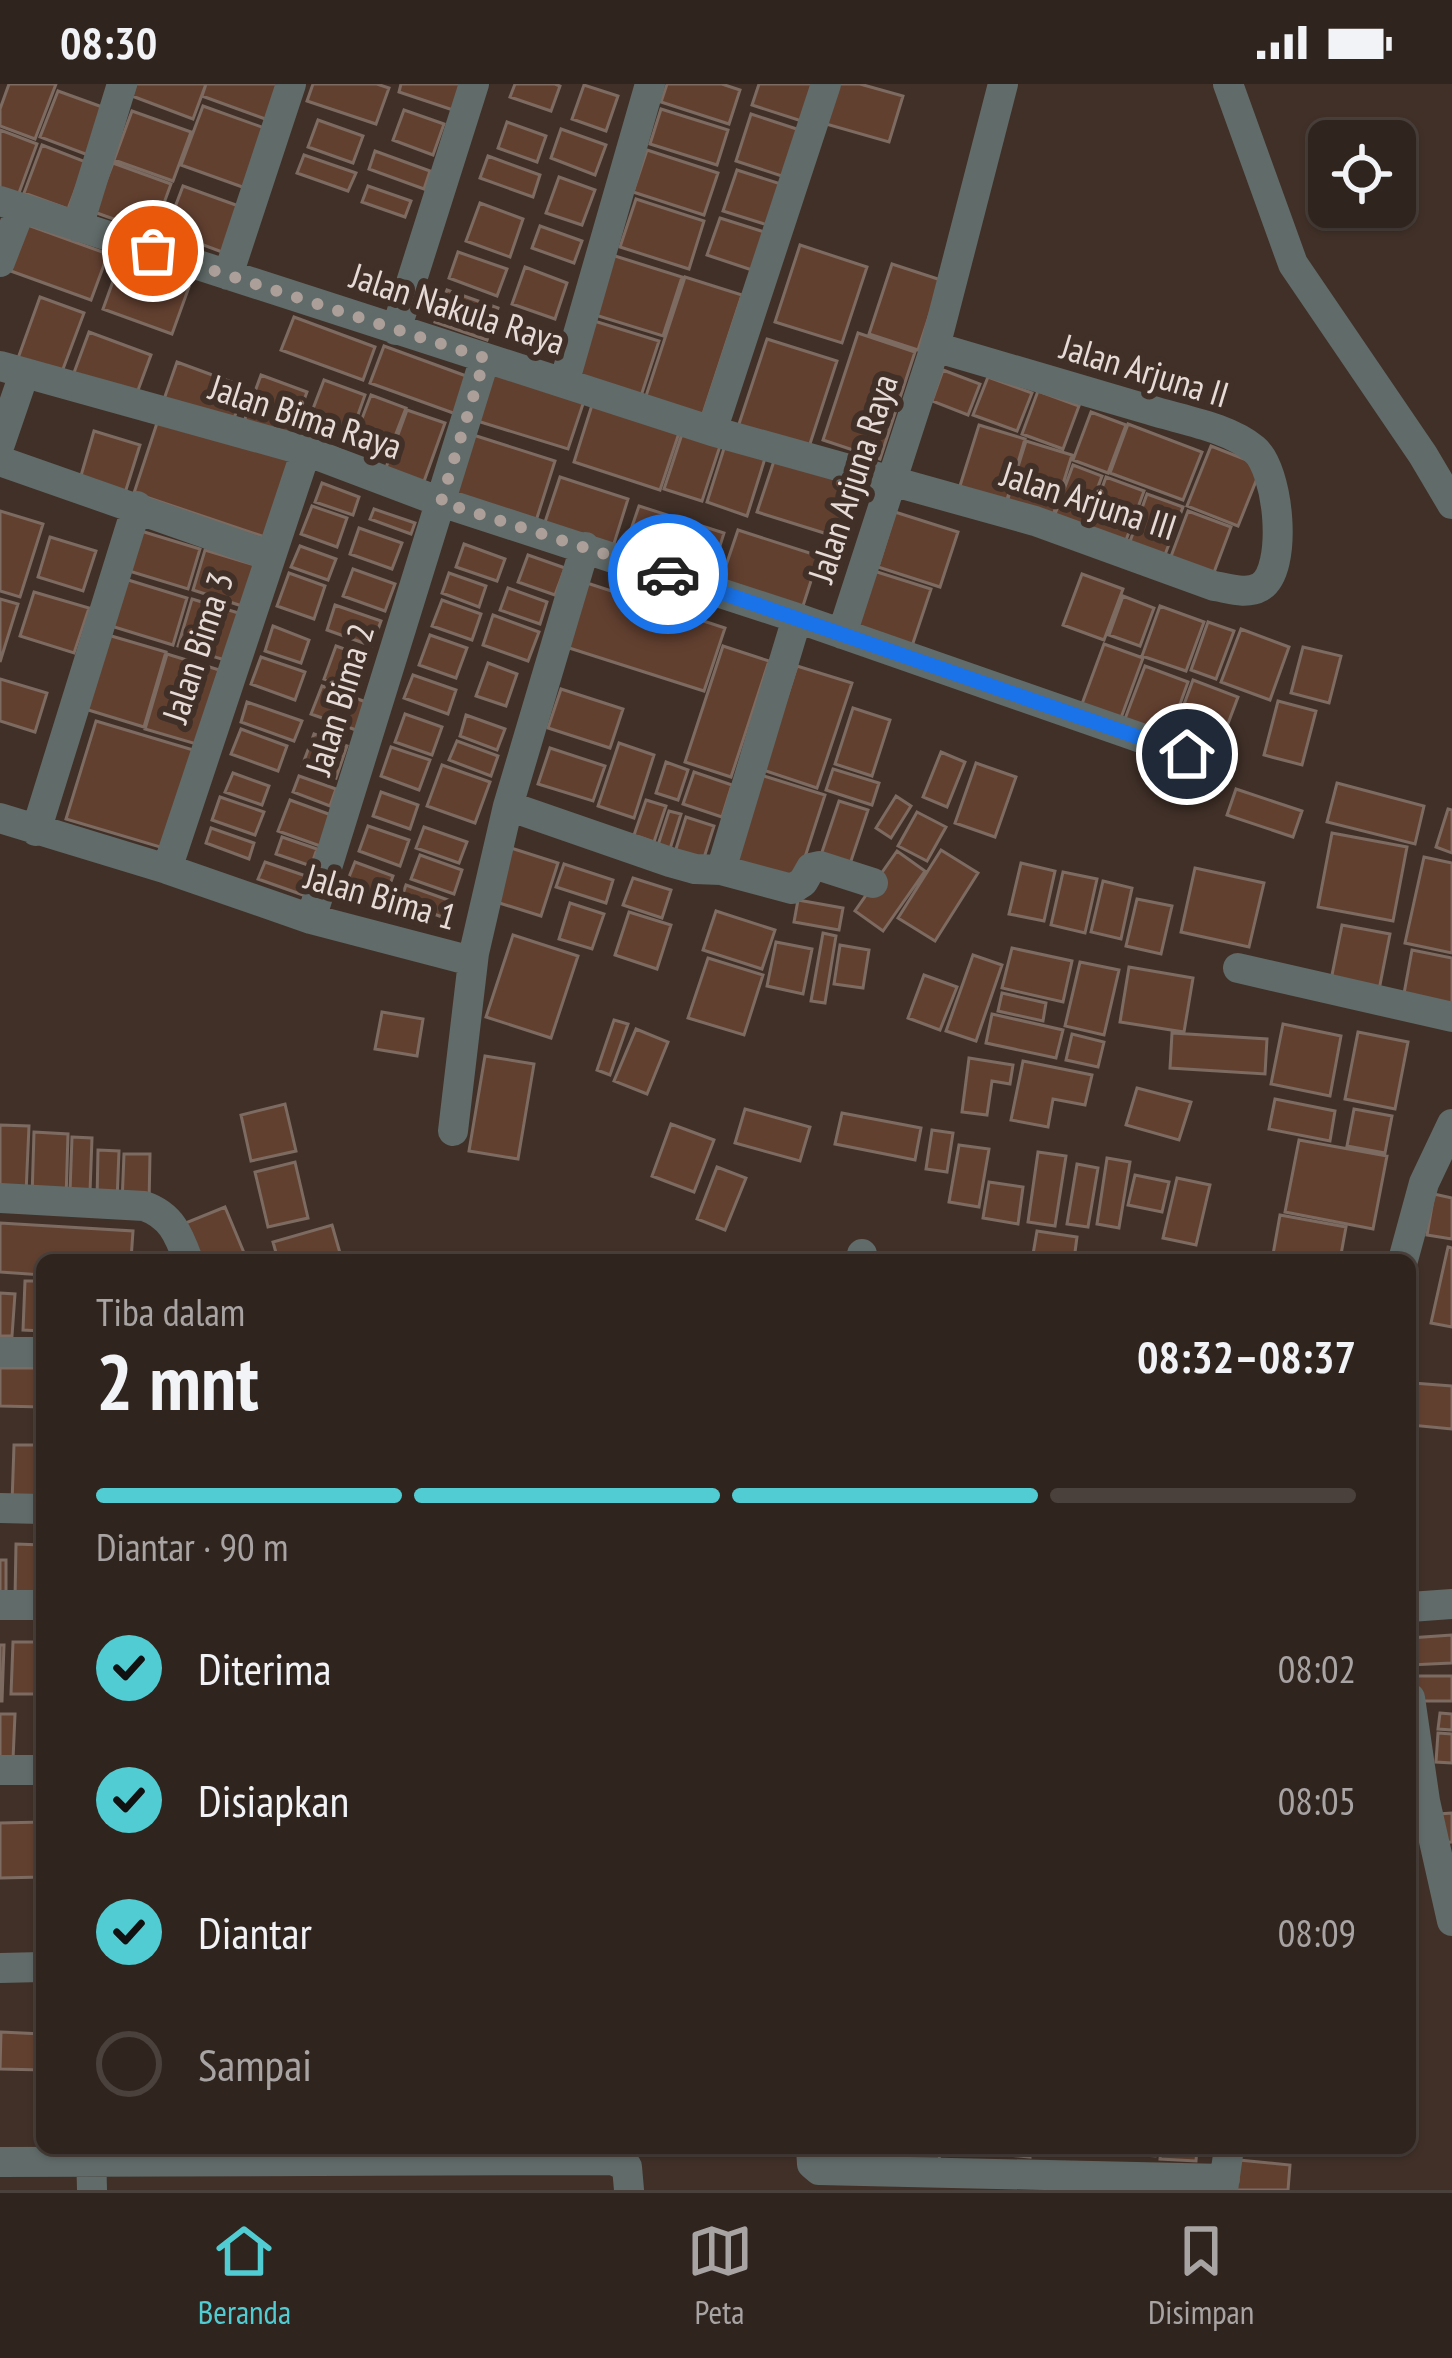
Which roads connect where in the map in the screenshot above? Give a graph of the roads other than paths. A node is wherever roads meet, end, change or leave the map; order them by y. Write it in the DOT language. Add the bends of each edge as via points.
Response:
graph roads {
  1 [pos="291,84"];
  2 [pos="474,84"];
  3 [pos="650,84"];
  4 [pos="826,84"];
  5 [pos="1228,84"];
  6 [pos="120,85"];
  7 [pos="994,87"];
  8 [pos="11,204"];
  9 [pos="78,227"];
  10 [pos="0,262"];
  11 [pos="228,275"];
  12 [pos="396,330"];
  13 [pos="935,347"];
  14 [pos="485,358"];
  15 [pos="12,370"];
  16 [pos="564,383"];
  17 [pos="712,431"];
  18 [pos="0,444"];
  19 [pos="305,451"];
  20 [pos="0,461"];
  21 [pos="894,480"];
  22 [pos="441,502"];
  23 [pos="1452,504"];
  24 [pos="137,506"];
  25 [pos="585,547"];
  26 [pos="268,555"];
  27 [pos="1258,588"];
  28 [pos="797,618"];
  29 [pos="842,634"];
  30 [pos="1187,754"];
  31 [pos="508,806"];
  32 [pos="0,818"];
  33 [pos="36,831"];
  34 [pos="167,868"];
  35 [pos="721,870"];
  36 [pos="873,883"];
  37 [pos="311,919"];
  38 [pos="474,953"];
  39 [pos="1238,968"];
  40 [pos="1452,1017"];
  41 [pos="1452,1124"];
  42 [pos="453,1131"];
  43 [pos="0,1198"];
  44 [pos="185,1254"];
  45 [pos="1405,1254"];
  46 [pos="0,1352"];
  47 [pos="36,1352"];
  48 [pos="0,1508"];
  49 [pos="36,1509"];
  50 [pos="1452,1604"];
  51 [pos="0,1605"];
  52 [pos="36,1605"];
  53 [pos="1416,1606"];
  54 [pos="0,1770"];
  55 [pos="36,1770"];
  56 [pos="1418,1801"];
  57 [pos="1452,1921"];
  58 [pos="36,1967"];
  59 [pos="0,1968"];
  60 [pos="811,2154"];
  61 [pos="1228,2154"];
  62 [pos="0,2162"];
  63 [pos="92,2167"];
  64 [pos="1224,2185"];
  65 [pos="629,2190"];
  1 -- 11 [label="street"];
  2 -- 12 [label="street"];
  3 -- 16 [label="street"];
  4 -- 17 [label="street"];
  5 -- 23 [label="street" via="1293,264"];
  6 -- 9 [label="street"];
  7 -- 13 [label="street, Jalan Arjuna Raya"];
  8 -- 9 [label="street, Jalan Nakula Raya"];
  8 -- 10 [label="street"];
  9 -- 11 [label="street, Jalan Nakula Raya"];
  11 -- 12 [label="street, Jalan Nakula Raya"];
  12 -- 14 [label="street, Jalan Nakula Raya"];
  13 -- 21 [label="street, Jalan Arjuna Raya"];
  13 -- 27 [label="street, Jalan Arjuna II" via="1202,425 1254,448 1270,468 1277,508 1276,545"];
  14 -- 16 [label="street, Jalan Nakula Raya"];
  14 -- 22 [label="street, Jalan Bima 2"];
  15 -- 18 [label="street"];
  15 -- 19 [label="street, Jalan Bima Raya"];
  16 -- 17 [label="street, Jalan Nakula Raya"];
  17 -- 21 [label="street, Jalan Nakula Raya"];
  19 -- 22 [label="street, Jalan Bima Raya"];
  19 -- 26 [label="street, Jalan Bima 3"];
  20 -- 24 [label="street"];
  21 -- 27 [label="street, Jalan Arjuna III" via="1122,549 1214,586"];
  21 -- 29 [label="street, Jalan Arjuna Raya"];
  22 -- 25 [label="street, Jalan Bima Raya"];
  22 -- 37 [label="street, Jalan Bima 2"];
  24 -- 26 [label="street"];
  24 -- 33 [label="street"];
  25 -- 28 [label="street, Jalan Arjuna Raya"];
  25 -- 31 [label="street, Jalan Bima 1"];
  26 -- 34 [label="street, Jalan Bima 3"];
  28 -- 29 [label="street, Jalan Arjuna Raya"];
  28 -- 35 [label="street"];
  29 -- 30 [label="street"];
  31 -- 35 [label="street" via="695,869"];
  31 -- 38 [label="street, Jalan Bima 1"];
  32 -- 33 [label="street, Jalan Bima 1"];
  33 -- 34 [label="street, Jalan Bima 1"];
  34 -- 37 [label="street, Jalan Bima 1"];
  35 -- 36 [label="street" via="792,889 820,866"];
  37 -- 38 [label="street, Jalan Bima 1" via="464,959"];
  38 -- 42 [label="street"];
  39 -- 40 [label="street"];
  41 -- 45 [label="street" via="1424,1183"];
  43 -- 44 [label="street" via="144,1206 169,1220"];
  46 -- 47 [label="street"];
  48 -- 49 [label="street"];
  50 -- 53 [label="street"];
  51 -- 52 [label="street"];
  54 -- 55 [label="street"];
  56 -- 57 [label="street"];
  58 -- 59 [label="street"];
  60 -- 64 [label="street" via="819,2170"];
  61 -- 64 [label="street"];
  62 -- 63 [label="street"];
  63 -- 65 [label="street" via="613,2160 627,2168"];
}
